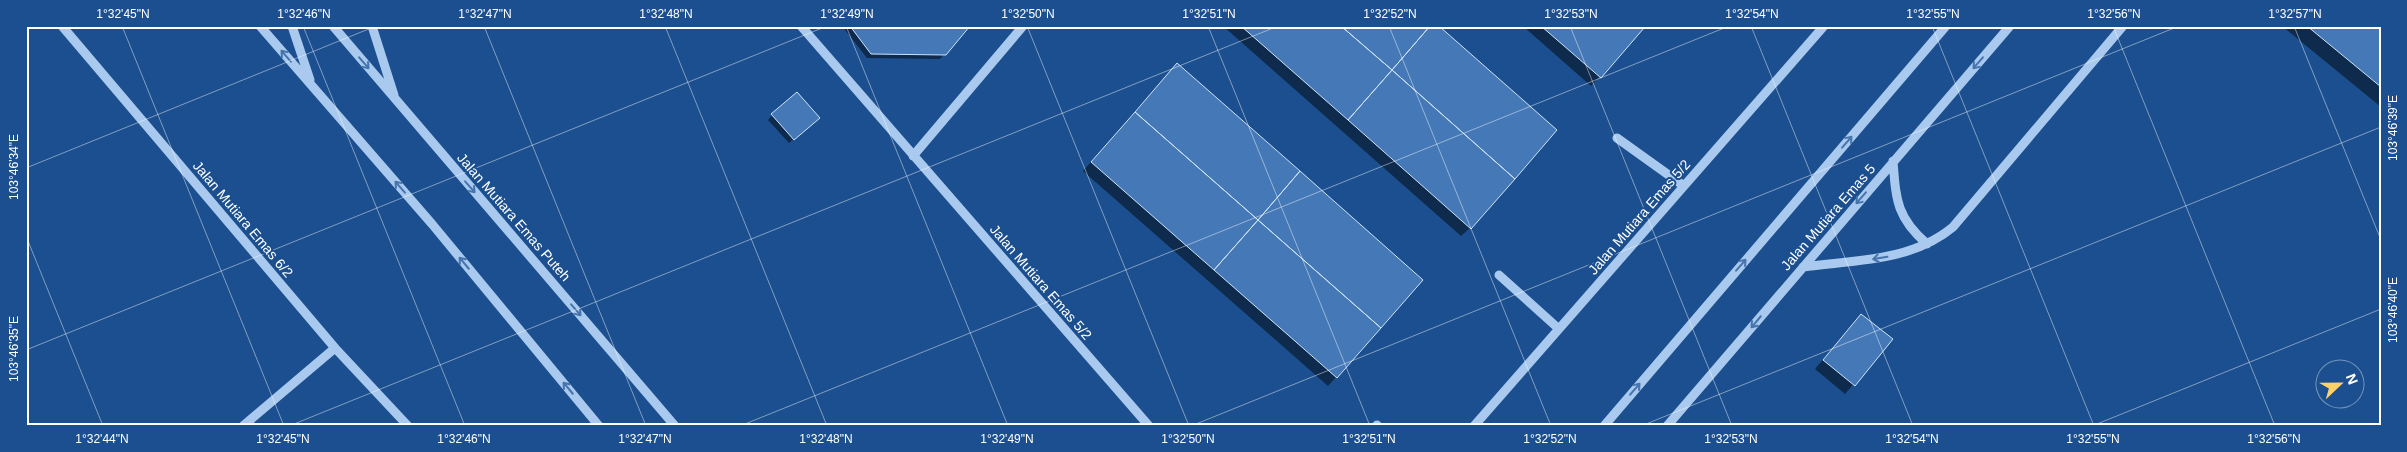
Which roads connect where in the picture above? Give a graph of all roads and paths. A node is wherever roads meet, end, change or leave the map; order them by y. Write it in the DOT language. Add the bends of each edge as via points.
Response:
graph roads {
  1 [pos="62,26"];
  2 [pos="260,26"];
  3 [pos="292,26"];
  4 [pos="333,26"];
  5 [pos="372,26"];
  6 [pos="801,26"];
  7 [pos="1023,26"];
  8 [pos="1824,26"];
  9 [pos="1946,26"];
  10 [pos="2010,26"];
  11 [pos="2123,26"];
  12 [pos="312,85"];
  13 [pos="396,100"];
  14 [pos="1617,138"];
  15 [pos="913,156"];
  16 [pos="1893,162"];
  17 [pos="1684,186"];
  18 [pos="1927,244"];
  19 [pos="1803,267"];
  20 [pos="1499,275"];
  21 [pos="1559,329"];
  22 [pos="335,348"];
  23 [pos="242,426"];
  24 [pos="408,426"];
  25 [pos="599,426"];
  26 [pos="675,426"];
  27 [pos="1149,426"];
  28 [pos="1474,426"];
  29 [pos="1604,426"];
  30 [pos="1667,426"];
  1 -- 22 [label="street, Jalan Mutiara Emas 6/2"];
  12 -- 2 [label="street, one-way"];
  3 -- 12 [label="street"];
  4 -- 13 [label="street, Jalan Mutiara Emas Puteh, one-way"];
  5 -- 13 [label="street"];
  6 -- 15 [label="street, Jalan Mutiara Emas 5/2"];
  7 -- 15 [label="street"];
  8 -- 17 [label="street, Jalan Mutiara Emas 5/2"];
  29 -- 9 [label="street, one-way"];
  10 -- 16 [label="street, Jalan Mutiara Emas 5, one-way"];
  11 -- 18 [label="street" via="1952,227"];
  25 -- 12 [label="street, one-way"];
  13 -- 26 [label="street, Jalan Mutiara Emas Puteh, one-way"];
  14 -- 17 [label="street"];
  15 -- 27 [label="street, Jalan Mutiara Emas 5/2"];
  16 -- 18 [label="street" via="1897,203 1913,232"];
  16 -- 19 [label="street, Jalan Mutiara Emas 5, one-way"];
  17 -- 21 [label="street, Jalan Mutiara Emas 5/2"];
  18 -- 19 [label="street, one-way" via="1878,259"];
  19 -- 30 [label="street, Jalan Mutiara Emas 5, one-way"];
  20 -- 21 [label="street"];
  21 -- 28 [label="street, Jalan Mutiara Emas 5/2"];
  22 -- 23 [label="street"];
  22 -- 24 [label="street, Jalan Mutiara Emas 6/2"];
}
